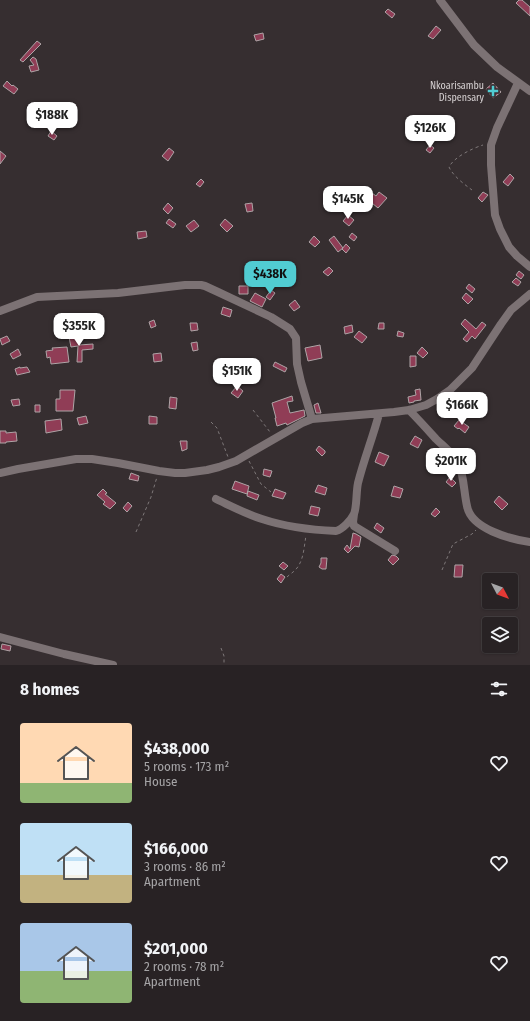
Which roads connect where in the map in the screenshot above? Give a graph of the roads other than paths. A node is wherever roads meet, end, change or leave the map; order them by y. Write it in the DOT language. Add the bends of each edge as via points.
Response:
graph roads {
  1 [pos="440,0"];
  2 [pos="518,82"];
  3 [pos="530,91"];
  4 [pos="530,267"];
  5 [pos="530,294"];
  6 [pos="0,311"];
  7 [pos="409,410"];
  8 [pos="379,414"];
  9 [pos="312,419"];
  10 [pos="0,473"];
  11 [pos="216,499"];
  12 [pos="354,514"];
  13 [pos="530,542"];
  14 [pos="395,551"];
  15 [pos="0,637"];
  16 [pos="112,665"];
  1 -- 2 [label="street" via="470,41"];
  2 -- 3 [label="street"];
  2 -- 4 [label="street" via="491,145 491,165 495,215 500,229 509,247"];
  5 -- 7 [label="street" via="512,310 472,368 450,390 426,405"];
  6 -- 9 [label="street" via="37,297 118,293 185,285 205,286 271,316 290,328 296,338 297,364"];
  7 -- 8 [label="street"];
  7 -- 13 [label="street" via="458,462 469,513 480,525 509,538"];
  8 -- 9 [label="street"];
  8 -- 12 [label="street" via="358,484"];
  9 -- 10 [label="street" via="230,463 195,472 175,473 92,459 76,459"];
  11 -- 12 [label="street" via="262,520 307,529 336,531"];
  12 -- 14 [label="street" via="354,526"];
  15 -- 16 [label="street"];
}
